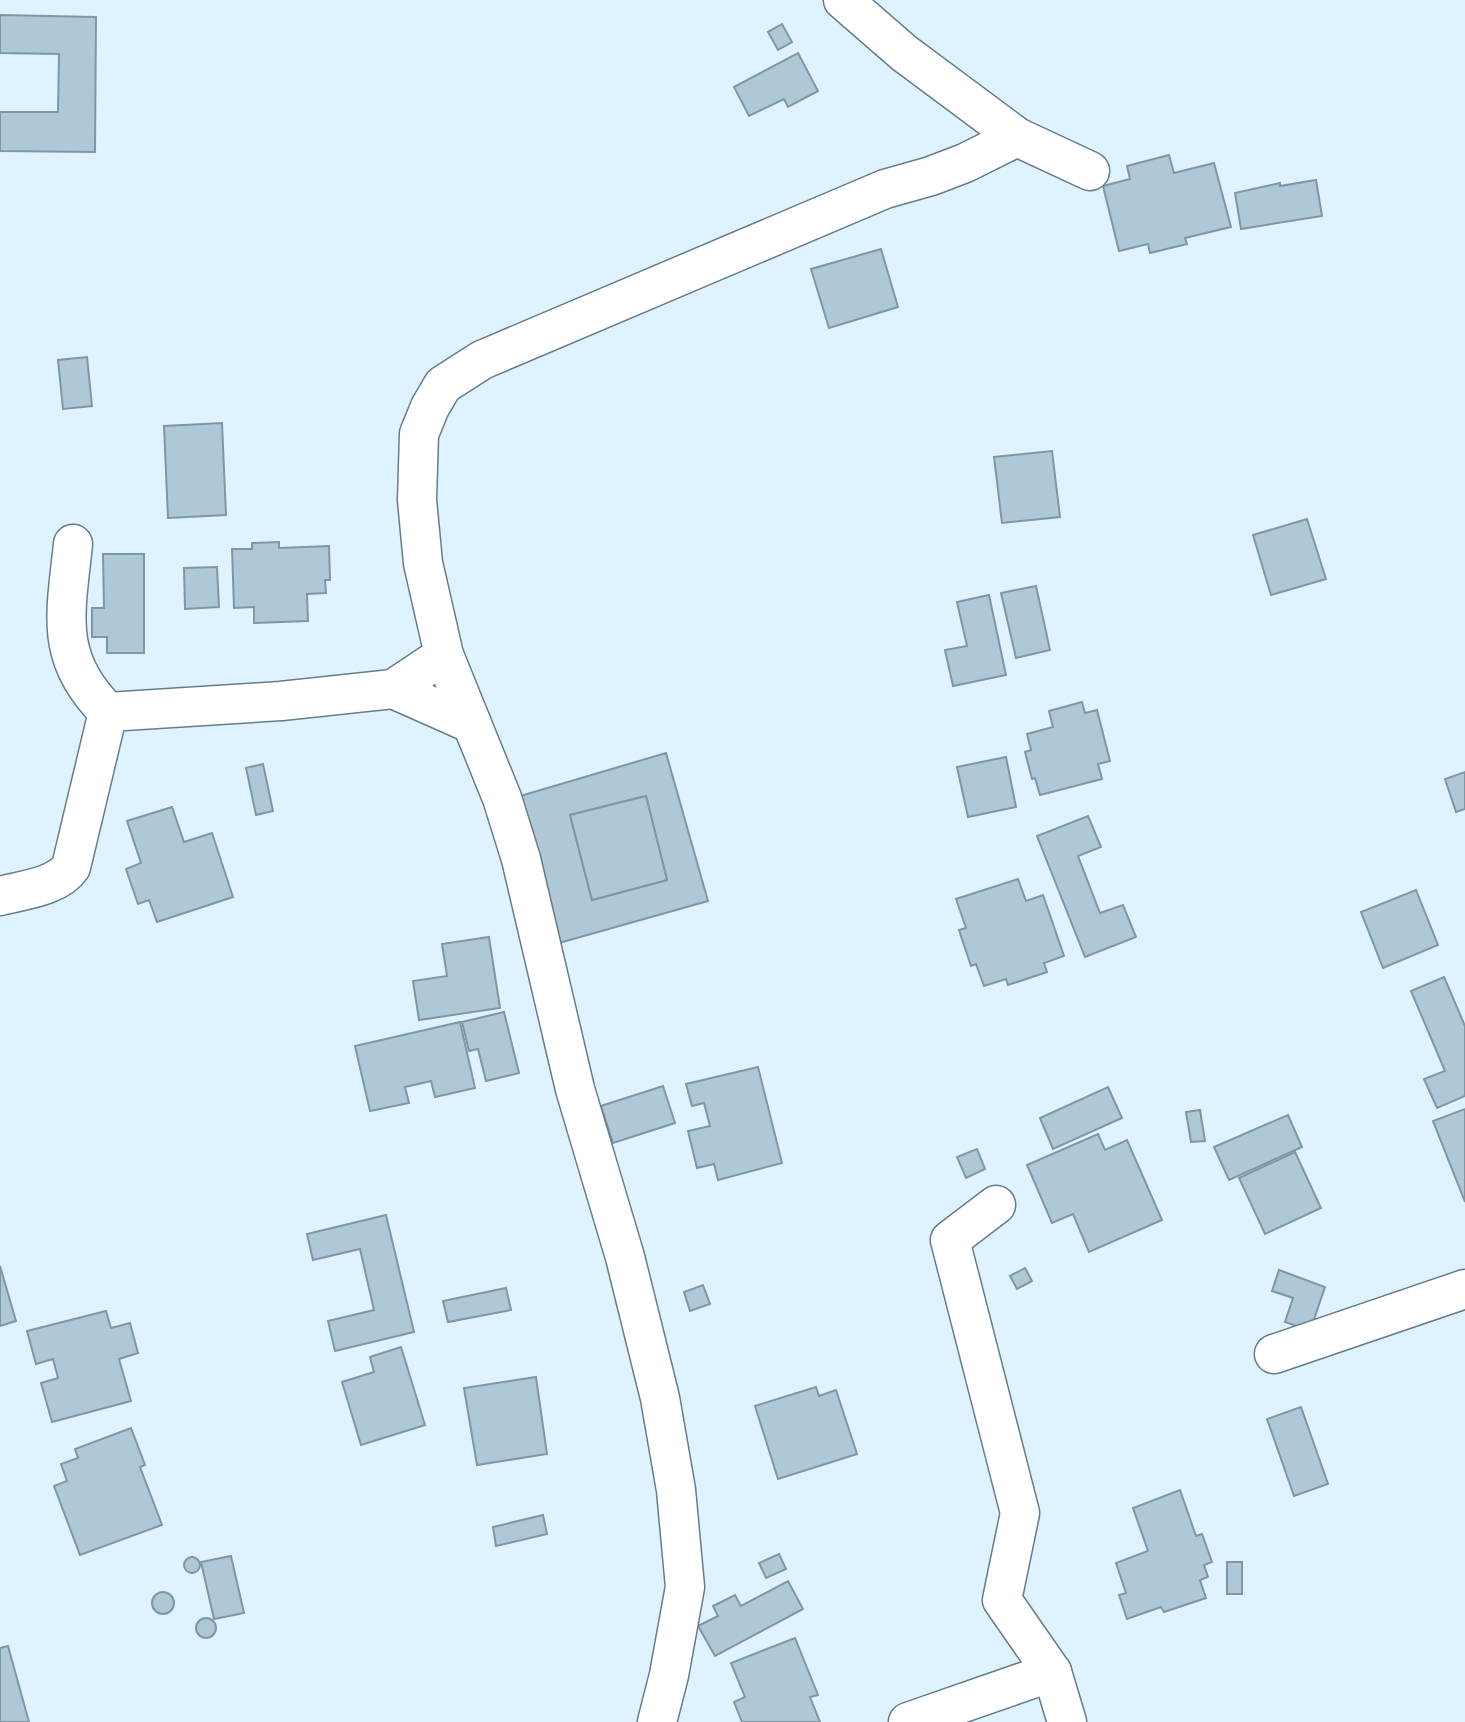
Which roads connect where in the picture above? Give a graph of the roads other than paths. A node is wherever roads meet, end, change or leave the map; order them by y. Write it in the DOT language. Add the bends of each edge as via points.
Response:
graph roads {
  1 [pos="843,0"];
  2 [pos="1017,136"];
  3 [pos="1090,171"];
  4 [pos="73,544"];
  5 [pos="444,655"];
  6 [pos="393,689"];
  7 [pos="108,712"];
  8 [pos="472,724"];
  9 [pos="0,897"];
  10 [pos="996,1205"];
  11 [pos="1465,1289"];
  12 [pos="1274,1354"];
  13 [pos="1052,1671"];
  14 [pos="657,1722"];
  15 [pos="908,1722"];
  16 [pos="1068,1722"];
  1 -- 2 [label="street" via="904,53"];
  2 -- 3 [label="street"];
  2 -- 5 [label="street" via="965,163 885,189 482,360 443,385 419,434 417,478 423,563"];
  4 -- 7 [label="street" via="65,617 69,655 80,678"];
  5 -- 6 [label="street"];
  5 -- 8 [label="street"];
  6 -- 7 [label="street"];
  6 -- 8 [label="street"];
  7 -- 9 [label="street" via="71,867 57,880"];
  8 -- 14 [label="street" via="522,859 576,1089 660,1398 676,1490 685,1587"];
  10 -- 13 [label="street" via="950,1240 1020,1513 1002,1600"];
  11 -- 12 [label="street"];
  13 -- 15 [label="street"];
  13 -- 16 [label="street"];
}
